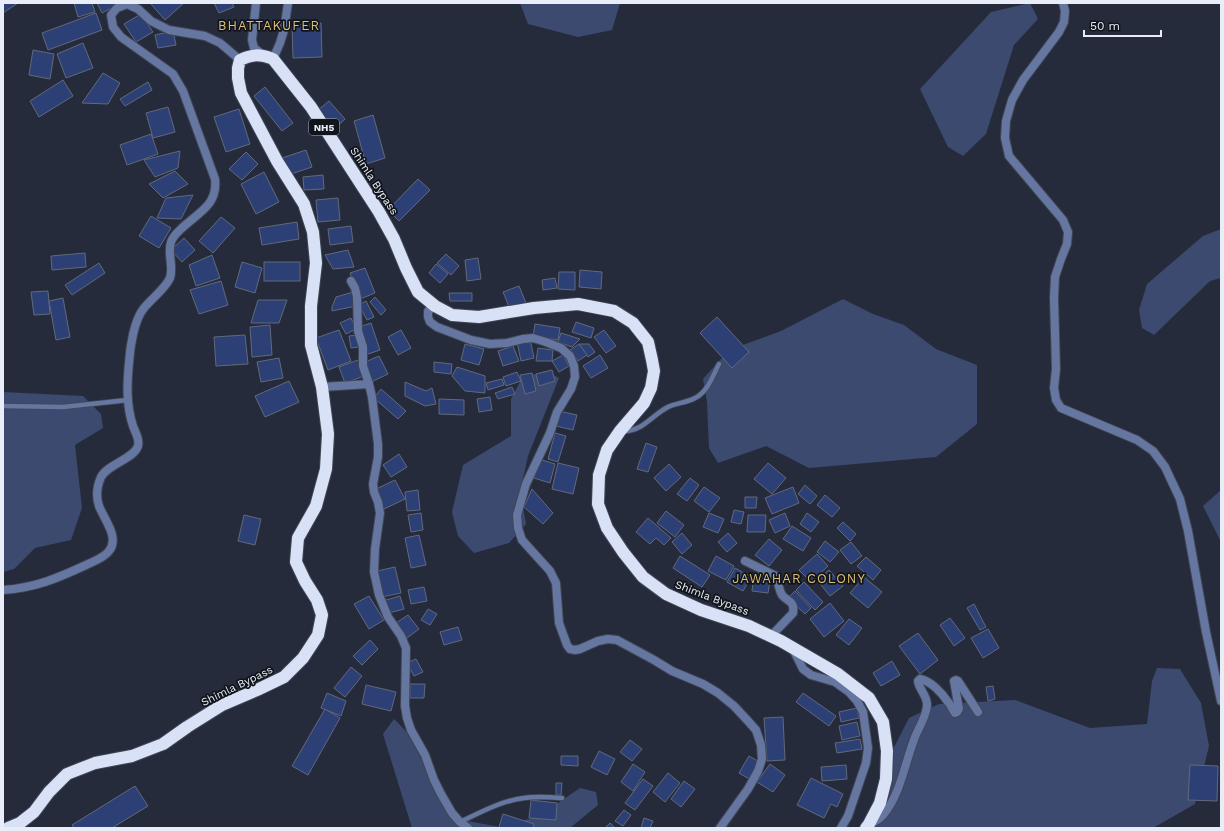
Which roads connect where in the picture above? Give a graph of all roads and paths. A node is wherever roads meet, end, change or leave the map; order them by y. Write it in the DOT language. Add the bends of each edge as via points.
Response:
graph roads {
  1 [pos="256,3"];
  2 [pos="288,3"];
  3 [pos="1063,3"];
  4 [pos="268,57"];
  5 [pos="240,60"];
  6 [pos="351,281"];
  7 [pos="434,306"];
  8 [pos="719,364"];
  9 [pos="369,384"];
  10 [pos="322,387"];
  11 [pos="128,400"];
  12 [pos="3,406"];
  13 [pos="620,431"];
  14 [pos="745,561"];
  15 [pos="3,590"];
  16 [pos="771,636"];
  17 [pos="793,649"];
  18 [pos="1221,701"];
  19 [pos="978,712"];
  20 [pos="562,798"];
  21 [pos="460,822"];
  22 [pos="868,826"];
  23 [pos="8,828"];
  24 [pos="468,828"];
  25 [pos="720,828"];
  26 [pos="841,828"];
  1 -- 4 [label="street" via="252,40 254,48"];
  2 -- 4 [label="street" via="280,42"];
  3 -- 18 [label="street" via="1064,22 1059,32 1023,80 1012,100 1006,121 1005,138 1009,156 1063,220 1068,232 1067,244 1055,277 1056,400 1061,408 1137,440 1153,451 1165,467 1180,499 1188,531"];
  4 -- 5 [label="highway" via="248,56"];
  4 -- 7 [label="highway, Shimla Bypass / NH5" via="311,107 371,199 394,239 418,292"];
  5 -- 10 [label="highway, Shimla Bypass" via="238,78 241,93 277,161 304,204 313,232 316,263 311,306 311,345"];
  5 -- 11 [label="street" via="220,43 205,36 169,30 127,4 117,8 111,15 113,27 121,37 173,74 183,91 216,186 215,195 209,205 176,234 171,242 169,280 143,309 137,320 129,361"];
  6 -- 9 [label="street" via="357,297 358,331 363,347 362,366"];
  7 -- 13 [label="highway, Shimla Bypass / NH5" via="452,315 479,317 578,304 614,311 633,323 648,342 654,371 651,388 644,403"];
  7 -- 25 [label="street" via="428,311 428,317 437,328 490,344 533,338 561,348 570,356 575,377 526,484 517,515 518,528 522,540 550,571 556,583 558,623 570,649 580,649 608,639 618,640 672,671 718,693 756,730 762,759 758,771"];
  8 -- 13 [label="lane" via="702,394 656,414 641,427"];
  9 -- 10 [label="street"];
  9 -- 21 [label="street" via="378,444 373,484 380,513 374,572 379,595 388,617 406,648 407,718 436,784"];
  10 -- 23 [label="highway, Shimla Bypass" via="328,434 326,469 316,506 298,538 296,562 317,600 322,615 318,635 303,658 284,677 222,705 163,744 132,756 95,763 67,774 34,812 20,823"];
  11 -- 12 [label="lane" via="63,407"];
  11 -- 15 [label="street" via="138,446 133,453 103,474 97,493 99,506 111,531 111,550 104,557 54,580 16,590"];
  13 -- 16 [label="highway, Shimla Bypass / NH5" via="607,450 599,475 598,504 607,528 622,552 643,577 666,594"];
  14 -- 16 [label="street" via="776,576 782,595 794,608 793,613"];
  16 -- 17 [label="highway, Shimla Bypass / NH5"];
  17 -- 22 [label="highway, Shimla Bypass / NH5" via="838,674 869,698 883,722 887,751 886,779 880,802"];
  17 -- 26 [label="street" via="803,669 811,675 835,682 849,692 863,712 868,748 866,763 848,816"];
  19 -- 22 [label="street" via="958,681 954,682 959,709 956,713 934,687 922,679 918,681 926,698 926,713 890,805 884,815"];
  20 -- 21 [label="lane" via="522,798"];
  21 -- 24 [label="street"];
}
